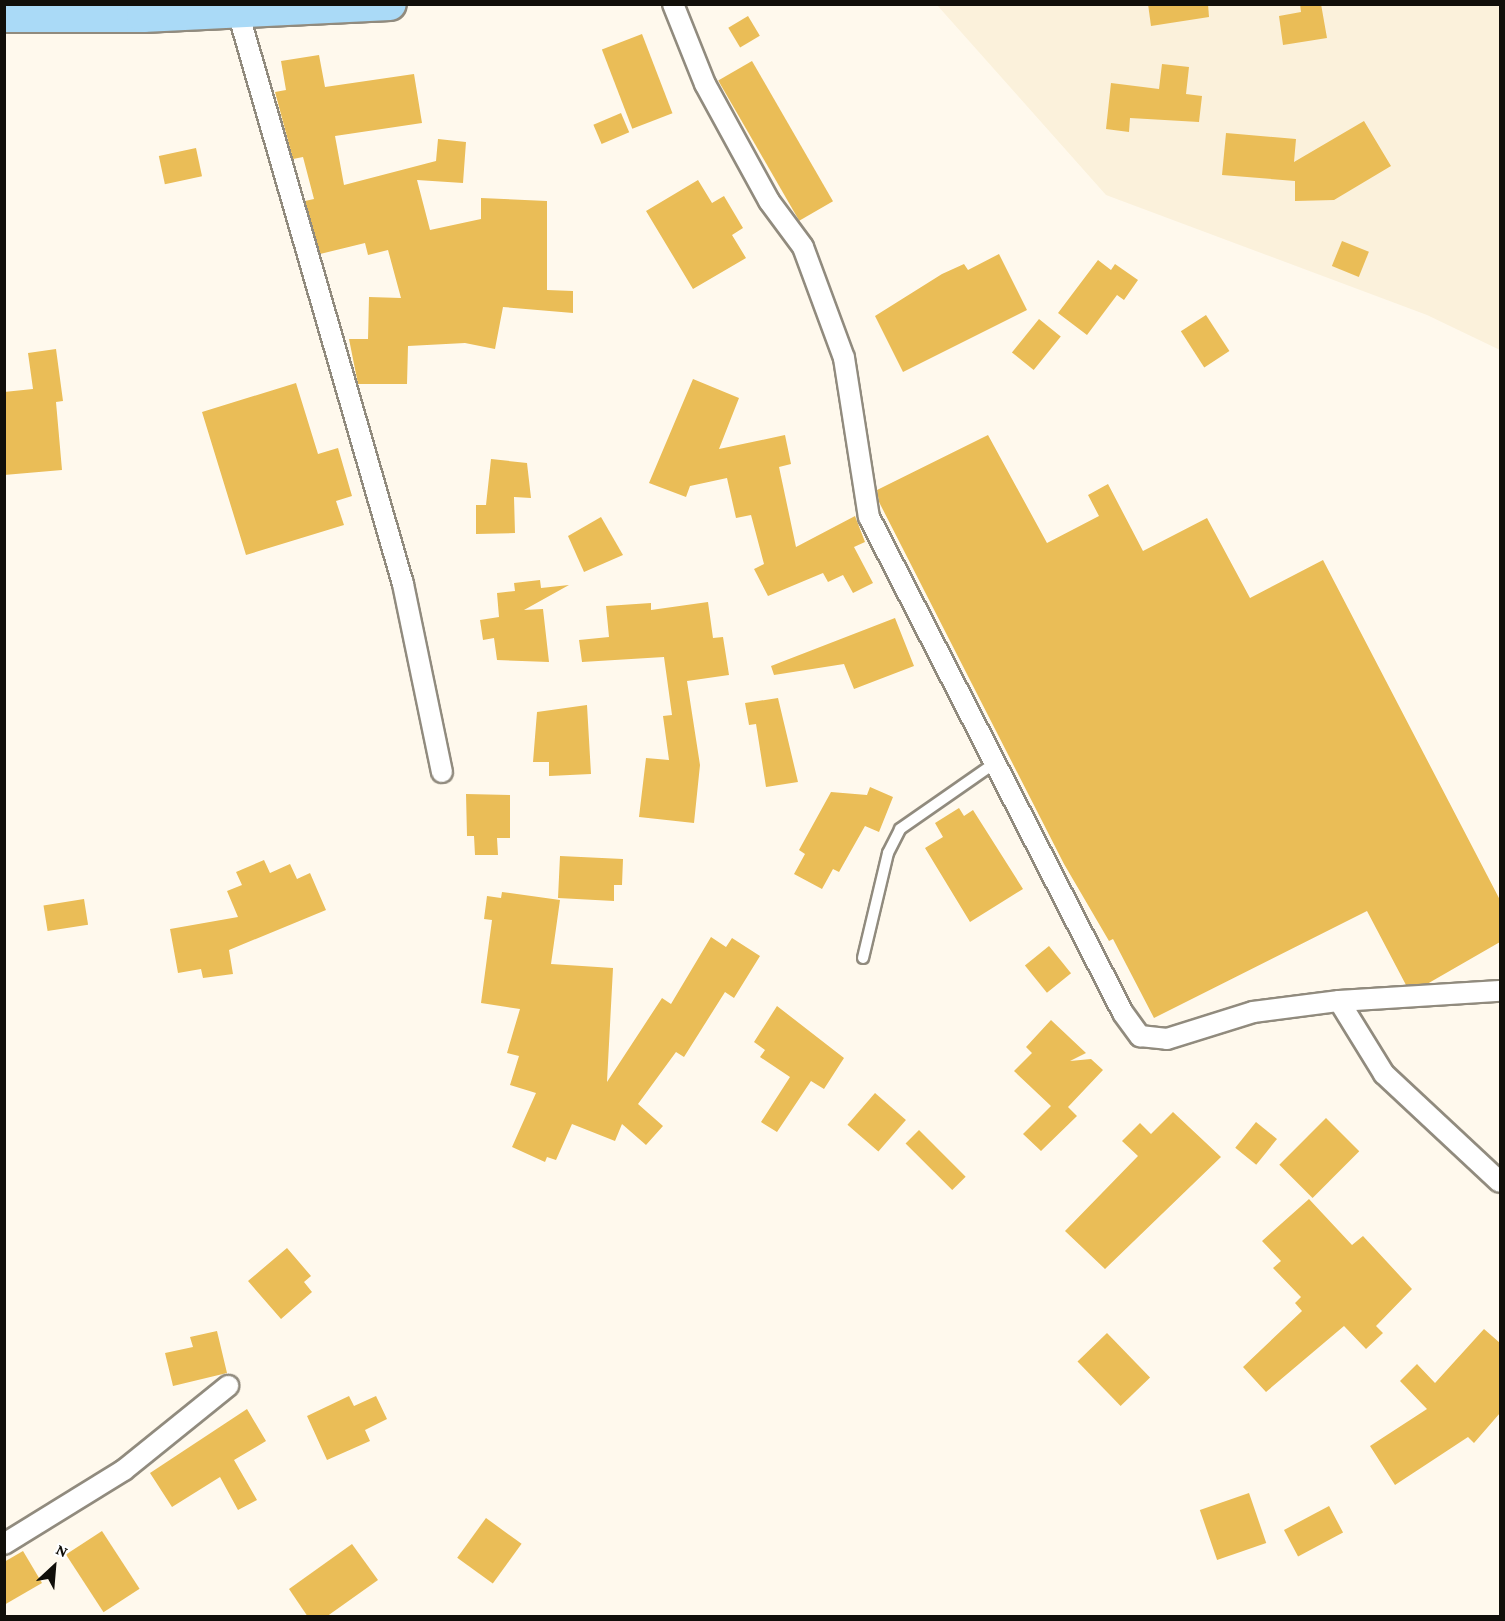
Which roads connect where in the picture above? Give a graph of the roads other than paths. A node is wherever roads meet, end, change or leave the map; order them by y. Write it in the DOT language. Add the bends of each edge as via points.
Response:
graph roads {
  1 [pos="390,4"];
  2 [pos="673,4"];
  3 [pos="238,12"];
  4 [pos="4,16"];
  5 [pos="995,763"];
  6 [pos="442,772"];
  7 [pos="863,958"];
  8 [pos="1500,992"];
  9 [pos="1339,1001"];
  10 [pos="1500,1182"];
  11 [pos="228,1386"];
  12 [pos="4,1544"];
  1 -- 3 [label="main road"];
  2 -- 5 [label="street" via="705,84 769,201 802,248 844,357 869,517"];
  3 -- 4 [label="main road"];
  3 -- 6 [label="street" via="403,584"];
  5 -- 7 [label="lane" via="900,829 888,853"];
  5 -- 9 [label="street" via="1140,1036 1167,1039 1253,1012"];
  8 -- 9 [label="street"];
  9 -- 10 [label="street" via="1384,1074"];
  11 -- 12 [label="street" via="124,1470"];
}
